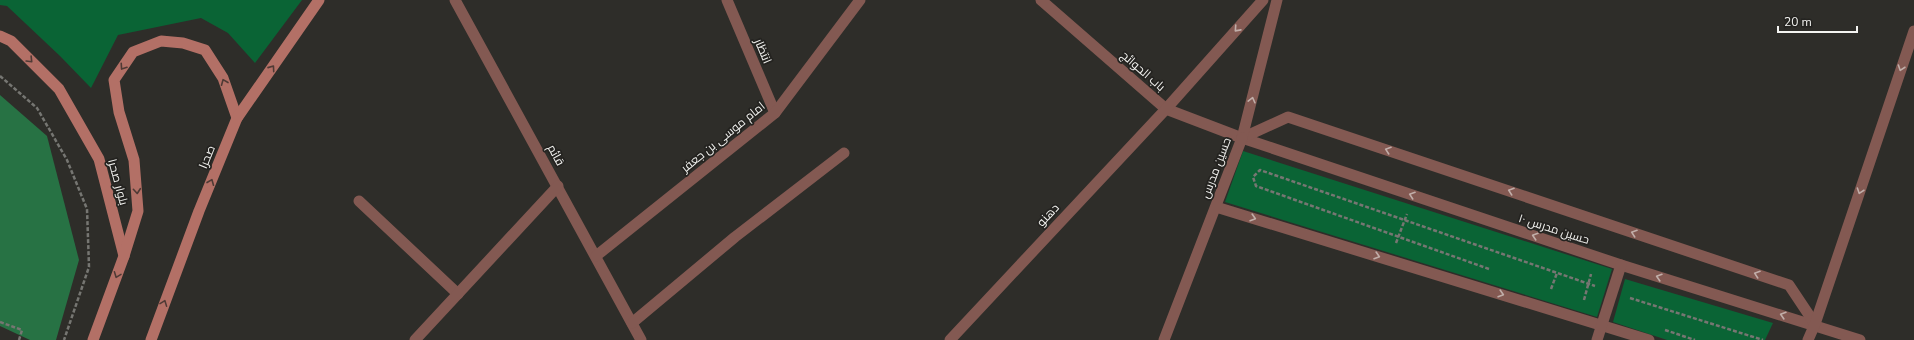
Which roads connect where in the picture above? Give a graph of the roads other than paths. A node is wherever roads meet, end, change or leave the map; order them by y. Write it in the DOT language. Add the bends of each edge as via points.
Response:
graph roads {
  1 [pos="319,0"];
  2 [pos="455,0"];
  3 [pos="727,0"];
  4 [pos="860,0"];
  5 [pos="1041,0"];
  6 [pos="1263,0"];
  7 [pos="1277,0"];
  8 [pos="1914,31"];
  9 [pos="0,36"];
  10 [pos="1166,109"];
  11 [pos="775,113"];
  12 [pos="237,118"];
  13 [pos="1242,138"];
  14 [pos="844,153"];
  15 [pos="558,186"];
  16 [pos="359,201"];
  17 [pos="1216,207"];
  18 [pos="124,256"];
  19 [pos="596,256"];
  20 [pos="1622,265"];
  21 [pos="458,294"];
  22 [pos="632,323"];
  23 [pos="1815,324"];
  24 [pos="1602,325"];
  25 [pos="421,338"];
  26 [pos="93,340"];
  27 [pos="151,340"];
  28 [pos="641,340"];
  29 [pos="950,340"];
  30 [pos="1164,340"];
  31 [pos="1597,340"];
  32 [pos="1649,340"];
  33 [pos="1808,340"];
  34 [pos="1860,340"];
  12 -- 1 [label="main road, صحرا, one-way"];
  2 -- 15 [label="street, قائم"];
  3 -- 11 [label="street, انتظار"];
  4 -- 11 [label="street, امام موسی بن جعفر"];
  5 -- 10 [label="street, باب الحوائج"];
  6 -- 10 [label="street, one-way"];
  13 -- 7 [label="street, حسین مدرس, one-way"];
  8 -- 23 [label="street, one-way"];
  9 -- 18 [label="main road, بلوار صحرا, one-way" via="11,41 58,89 99,159"];
  10 -- 13 [label="street, باب الحوائج"];
  10 -- 29 [label="street, دهنو"];
  11 -- 19 [label="street, امام موسی بن جعفر"];
  12 -- 18 [label="main road, one-way" via="223,78 205,50 183,43 161,41 133,52 114,80 118,112 134,160 138,210"];
  27 -- 12 [label="main road, صحرا, one-way"];
  13 -- 17 [label="street, حسین مدرس"];
  20 -- 13 [label="street, حسین مدرس ۱۰, one-way"];
  23 -- 13 [label="street, one-way" via="1789,285 1288,117"];
  14 -- 22 [label="street"];
  15 -- 19 [label="street, قائم"];
  15 -- 21 [label="street"];
  16 -- 21 [label="street"];
  17 -- 24 [label="street, one-way"];
  17 -- 30 [label="street, حسین مدرس"];
  18 -- 26 [label="main road, one-way"];
  19 -- 22 [label="street, قائم"];
  23 -- 20 [label="street, حسین مدرس ۱۰, one-way"];
  20 -- 24 [label="street"];
  21 -- 25 [label="street"];
  22 -- 28 [label="street, قائم"];
  23 -- 33 [label="street"];
  23 -- 34 [label="street, حسین مدرس ۱۰"];
  24 -- 31 [label="street"];
  24 -- 32 [label="street"];
}
